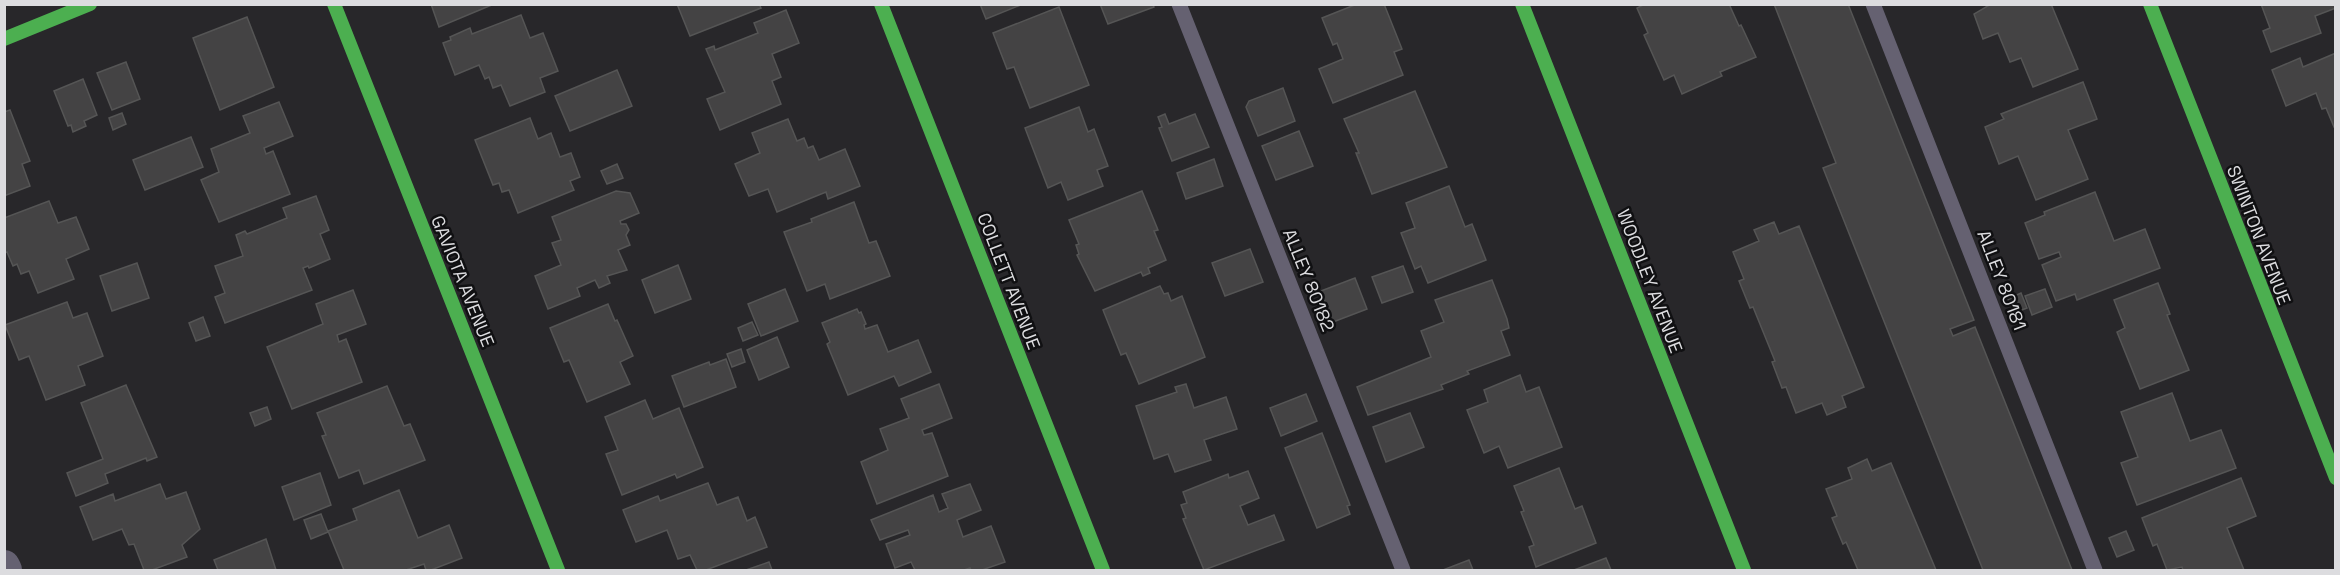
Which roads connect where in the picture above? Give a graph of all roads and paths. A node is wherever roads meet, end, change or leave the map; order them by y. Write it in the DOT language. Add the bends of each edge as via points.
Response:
graph roads {
  1 [pos="90,4"];
  2 [pos="334,4"];
  3 [pos="881,4"];
  4 [pos="1179,4"];
  5 [pos="1522,4"];
  6 [pos="1873,4"];
  7 [pos="2150,4"];
  8 [pos="4,39"];
  9 [pos="2336,478"];
  10 [pos="4,566"];
  11 [pos="6,570"];
  12 [pos="558,570"];
  13 [pos="1103,570"];
  14 [pos="1403,570"];
  15 [pos="1744,570"];
  16 [pos="2095,570"];
  1 -- 8 [label="street"];
  2 -- 12 [label="street, GAVIOTA AVENUE"];
  3 -- 13 [label="street, COLLETT AVENUE"];
  4 -- 14 [label="lane, ALLEY 80182"];
  5 -- 15 [label="street, WOODLEY AVENUE"];
  6 -- 16 [label="lane, ALLEY 80181"];
  7 -- 9 [label="street, SWINTON AVENUE"];
  10 -- 11 [label="street"];
}
